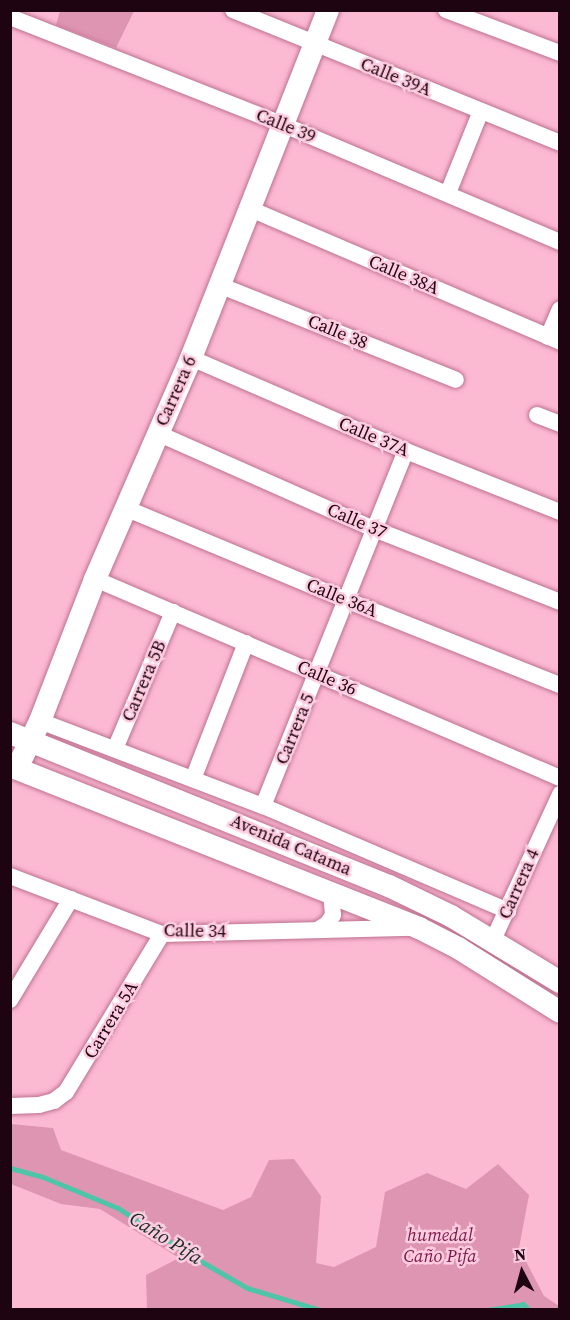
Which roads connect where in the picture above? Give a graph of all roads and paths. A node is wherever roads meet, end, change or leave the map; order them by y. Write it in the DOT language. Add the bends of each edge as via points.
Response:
graph roads {
  1 [pos="233,10"];
  2 [pos="328,10"];
  3 [pos="446,10"];
  4 [pos="10,17"];
  5 [pos="315,44"];
  6 [pos="560,53"];
  7 [pos="481,111"];
  8 [pos="284,125"];
  9 [pos="560,143"];
  10 [pos="448,193"];
  11 [pos="248,208"];
  12 [pos="560,242"];
  13 [pos="219,285"];
  14 [pos="560,309"];
  15 [pos="554,339"];
  16 [pos="191,358"];
  17 [pos="456,380"];
  18 [pos="537,415"];
  19 [pos="560,424"];
  20 [pos="157,433"];
  21 [pos="406,451"];
  22 [pos="125,508"];
  23 [pos="560,512"];
  24 [pos="374,529"];
  25 [pos="95,579"];
  26 [pos="346,600"];
  27 [pos="560,602"];
  28 [pos="173,612"];
  29 [pos="246,643"];
  30 [pos="317,674"];
  31 [pos="560,685"];
  32 [pos="27,732"];
  33 [pos="115,749"];
  34 [pos="14,767"];
  35 [pos="560,778"];
  36 [pos="193,779"];
  37 [pos="560,794"];
  38 [pos="263,806"];
  39 [pos="10,876"];
  40 [pos="330,892"];
  41 [pos="71,899"];
  42 [pos="508,911"];
  43 [pos="419,928"];
  44 [pos="317,930"];
  45 [pos="162,934"];
  46 [pos="493,940"];
  47 [pos="560,982"];
  48 [pos="10,1000"];
  49 [pos="560,1012"];
  50 [pos="10,1106"];
  1 -- 5 [label="street, Calle 39A"];
  2 -- 5 [label="main road, Carrera 6"];
  3 -- 6 [label="street"];
  4 -- 8 [label="street, Calle 39"];
  5 -- 7 [label="street, Calle 39A"];
  5 -- 8 [label="main road, Carrera 6"];
  7 -- 9 [label="street, Calle 39A"];
  7 -- 10 [label="street"];
  8 -- 10 [label="street, Calle 39"];
  8 -- 11 [label="main road, Carrera 6"];
  10 -- 12 [label="street, Calle 39"];
  11 -- 13 [label="main road, Carrera 6"];
  11 -- 15 [label="street, Calle 38A"];
  13 -- 16 [label="main road, Carrera 6"];
  13 -- 17 [label="street, Calle 38"];
  14 -- 15 [label="street"];
  16 -- 20 [label="main road, Carrera 6"];
  16 -- 21 [label="street, Calle 37A"];
  18 -- 19 [label="street"];
  20 -- 22 [label="main road, Carrera 6"];
  20 -- 24 [label="street, Calle 37"];
  21 -- 23 [label="street, Calle 37A"];
  21 -- 24 [label="street, Carrera 5"];
  22 -- 25 [label="main road, Carrera 6"];
  22 -- 26 [label="street, Calle 36A"];
  24 -- 26 [label="street, Carrera 5"];
  24 -- 27 [label="street, Calle 37"];
  25 -- 28 [label="street, Calle 36"];
  25 -- 32 [label="main road, Carrera 6"];
  26 -- 30 [label="street, Carrera 5"];
  26 -- 31 [label="street, Calle 36A"];
  28 -- 29 [label="street, Calle 36"];
  28 -- 33 [label="street, Carrera 5B"];
  29 -- 30 [label="street, Calle 36"];
  29 -- 36 [label="street"];
  30 -- 35 [label="street, Calle 36"];
  30 -- 38 [label="street, Carrera 5"];
  32 -- 33 [label="street, Avenida Catama"];
  32 -- 34 [label="main road, Carrera 6"];
  32 -- 46 [label="main road, Avenida Catama" via="389,886"];
  33 -- 36 [label="street, Avenida Catama"];
  34 -- 40 [label="main road, Avenida Catama"];
  36 -- 38 [label="street, Avenida Catama"];
  37 -- 42 [label="street, Carrera 4"];
  38 -- 42 [label="street, Avenida Catama"];
  39 -- 41 [label="street, Calle 34"];
  40 -- 43 [label="main road, Avenida Catama"];
  40 -- 44 [label="street" via="333,915"];
  41 -- 45 [label="street, Calle 34"];
  41 -- 48 [label="street"];
  42 -- 46 [label="street, Carrera 4"];
  43 -- 44 [label="street, Calle 34"];
  43 -- 49 [label="main road, Avenida Catama"];
  44 -- 45 [label="street, Calle 34"];
  45 -- 50 [label="street, Carrera 5A" via="66,1092 39,1105"];
  46 -- 47 [label="main road, Avenida Catama"];
}
